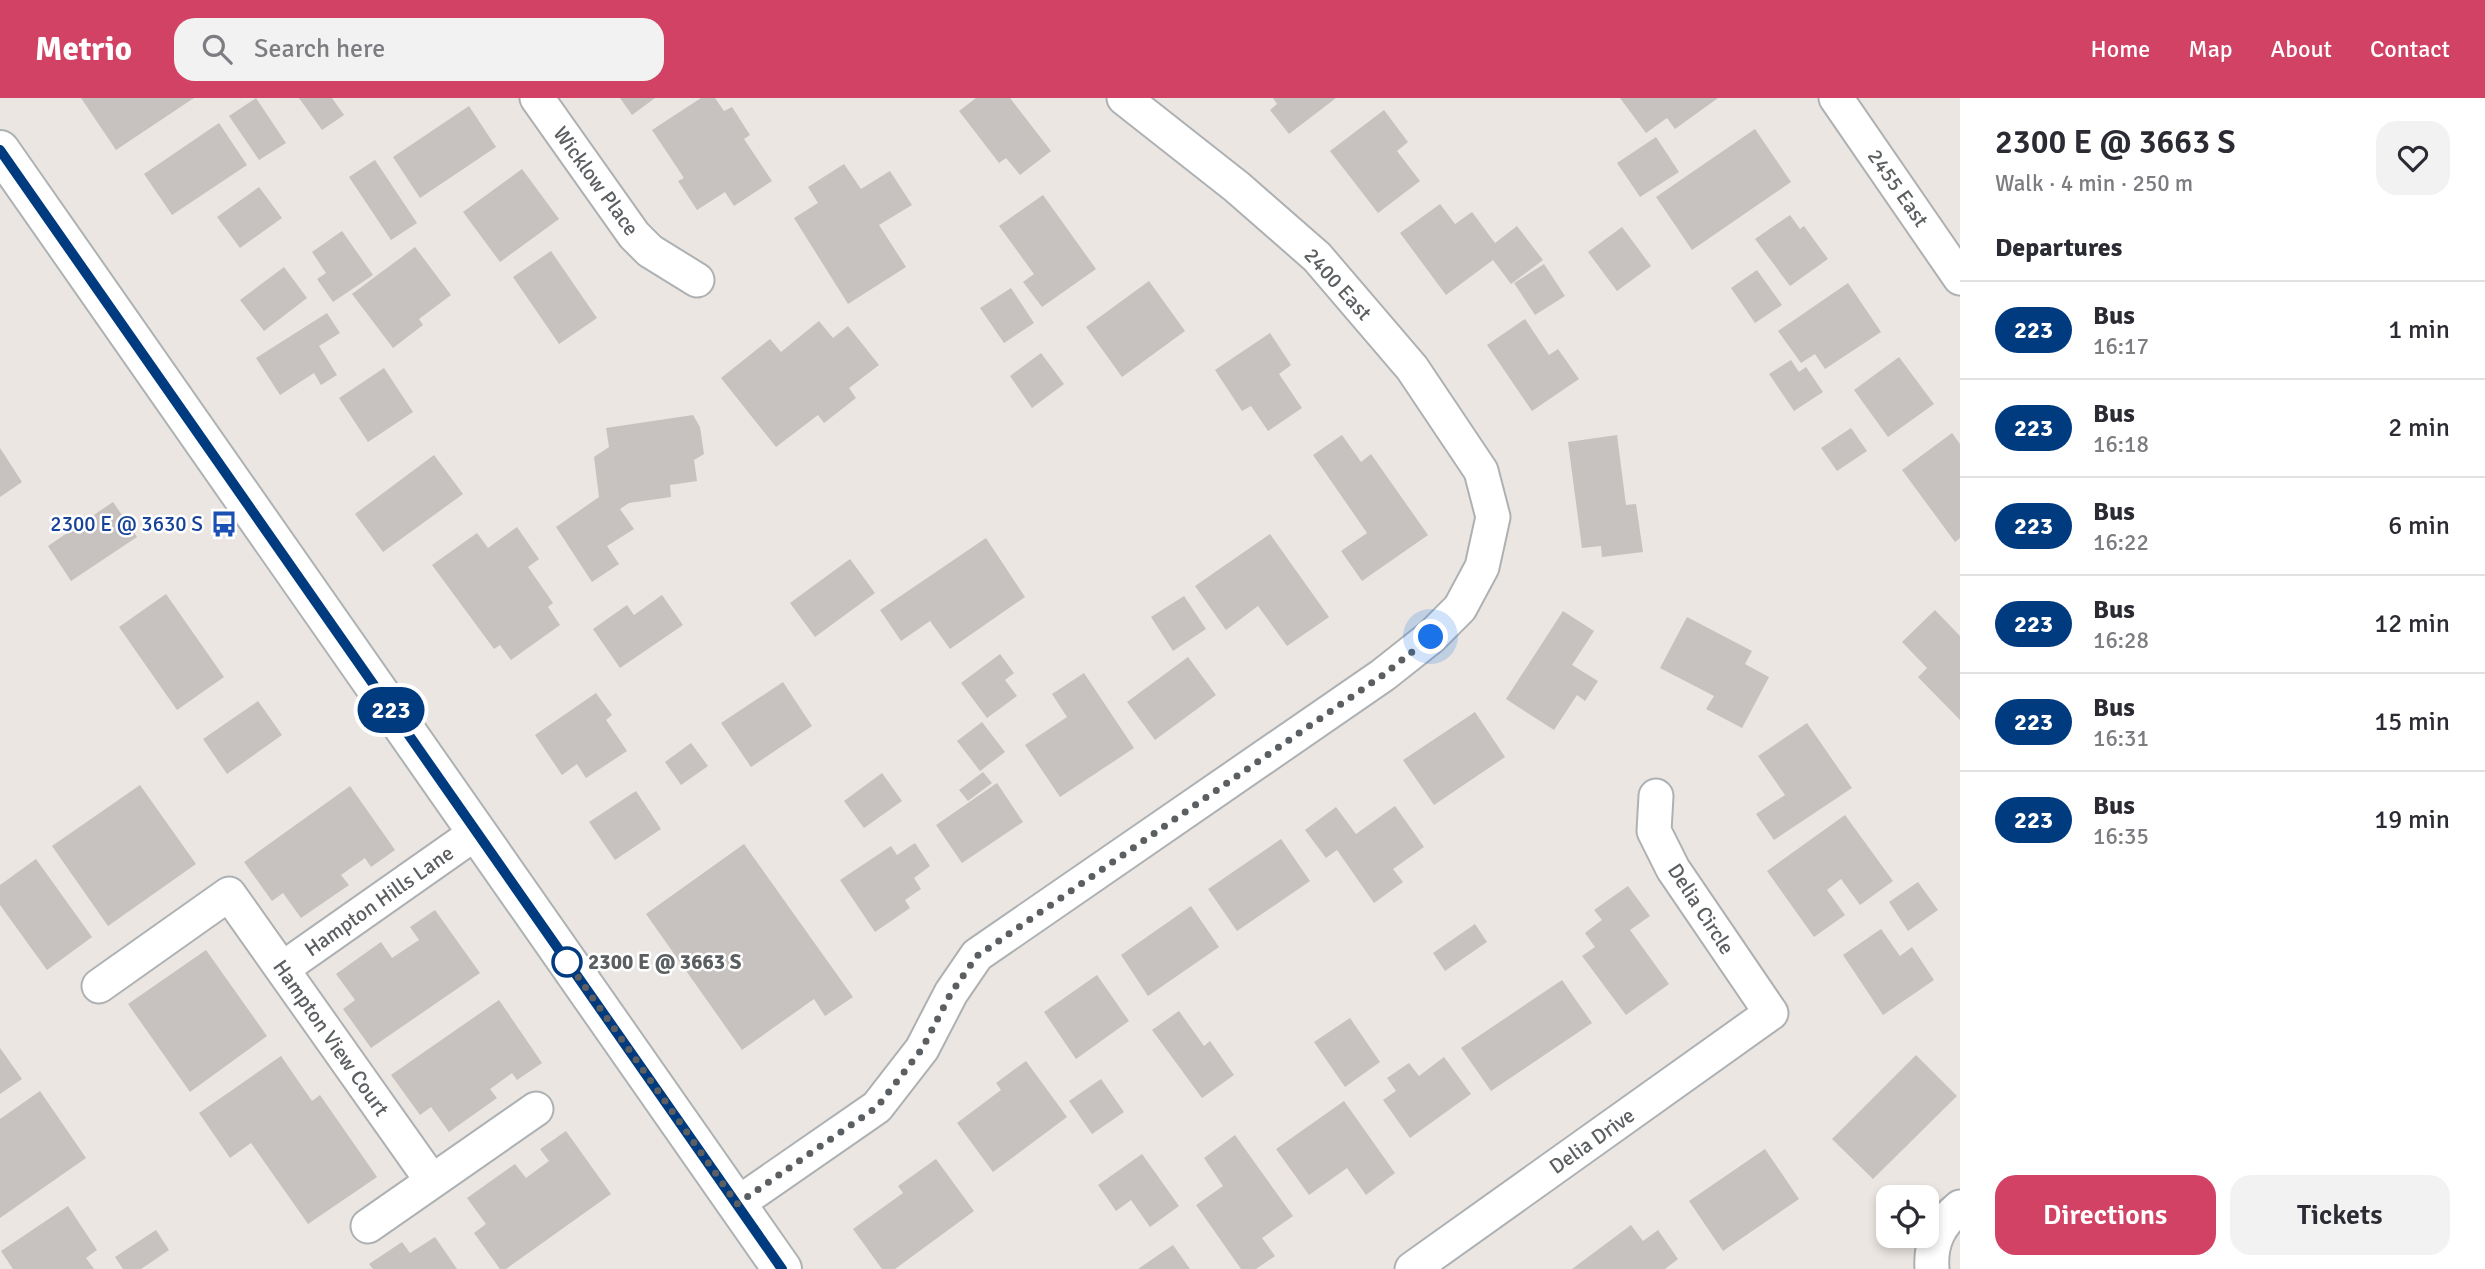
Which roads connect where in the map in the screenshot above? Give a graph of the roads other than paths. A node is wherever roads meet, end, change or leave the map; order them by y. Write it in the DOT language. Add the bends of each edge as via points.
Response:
graph roads {
  1 [pos="537,98"];
  2 [pos="1124,98"];
  3 [pos="1836,98"];
  4 [pos="0,150"];
  5 [pos="1960,278"];
  6 [pos="696,281"];
  7 [pos="1656,796"];
  8 [pos="477,832"];
  9 [pos="282,969"];
  10 [pos="99,986"];
  11 [pos="1771,1013"];
  12 [pos="536,1109"];
  13 [pos="432,1181"];
  14 [pos="737,1204"];
  15 [pos="1960,1208"];
  16 [pos="368,1226"];
  17 [pos="782,1269"];
  18 [pos="1412,1269"];
  19 [pos="1932,1269"];
  1 -- 6 [label="street, Wicklow Place" via="634,235"];
  2 -- 14 [label="street, 2400 East" via="1317,257 1412,368 1481,471 1493,517 1482,567 1460,608 1372,683 977,956 951,993 922,1049 877,1107"];
  3 -- 5 [label="street, 2455 East"];
  4 -- 8 [label="main road"];
  7 -- 11 [label="street, Delia Circle" via="1654,831 1673,869"];
  8 -- 9 [label="street, Hampton Hills Lane"];
  8 -- 14 [label="main road"];
  9 -- 10 [label="street, Hampton View Court" via="229,894"];
  9 -- 13 [label="street, Hampton View Court"];
  11 -- 18 [label="street, Delia Drive"];
  12 -- 13 [label="street"];
  13 -- 16 [label="street"];
  14 -- 17 [label="main road"];
  15 -- 19 [label="street" via="1936,1236"];
}
